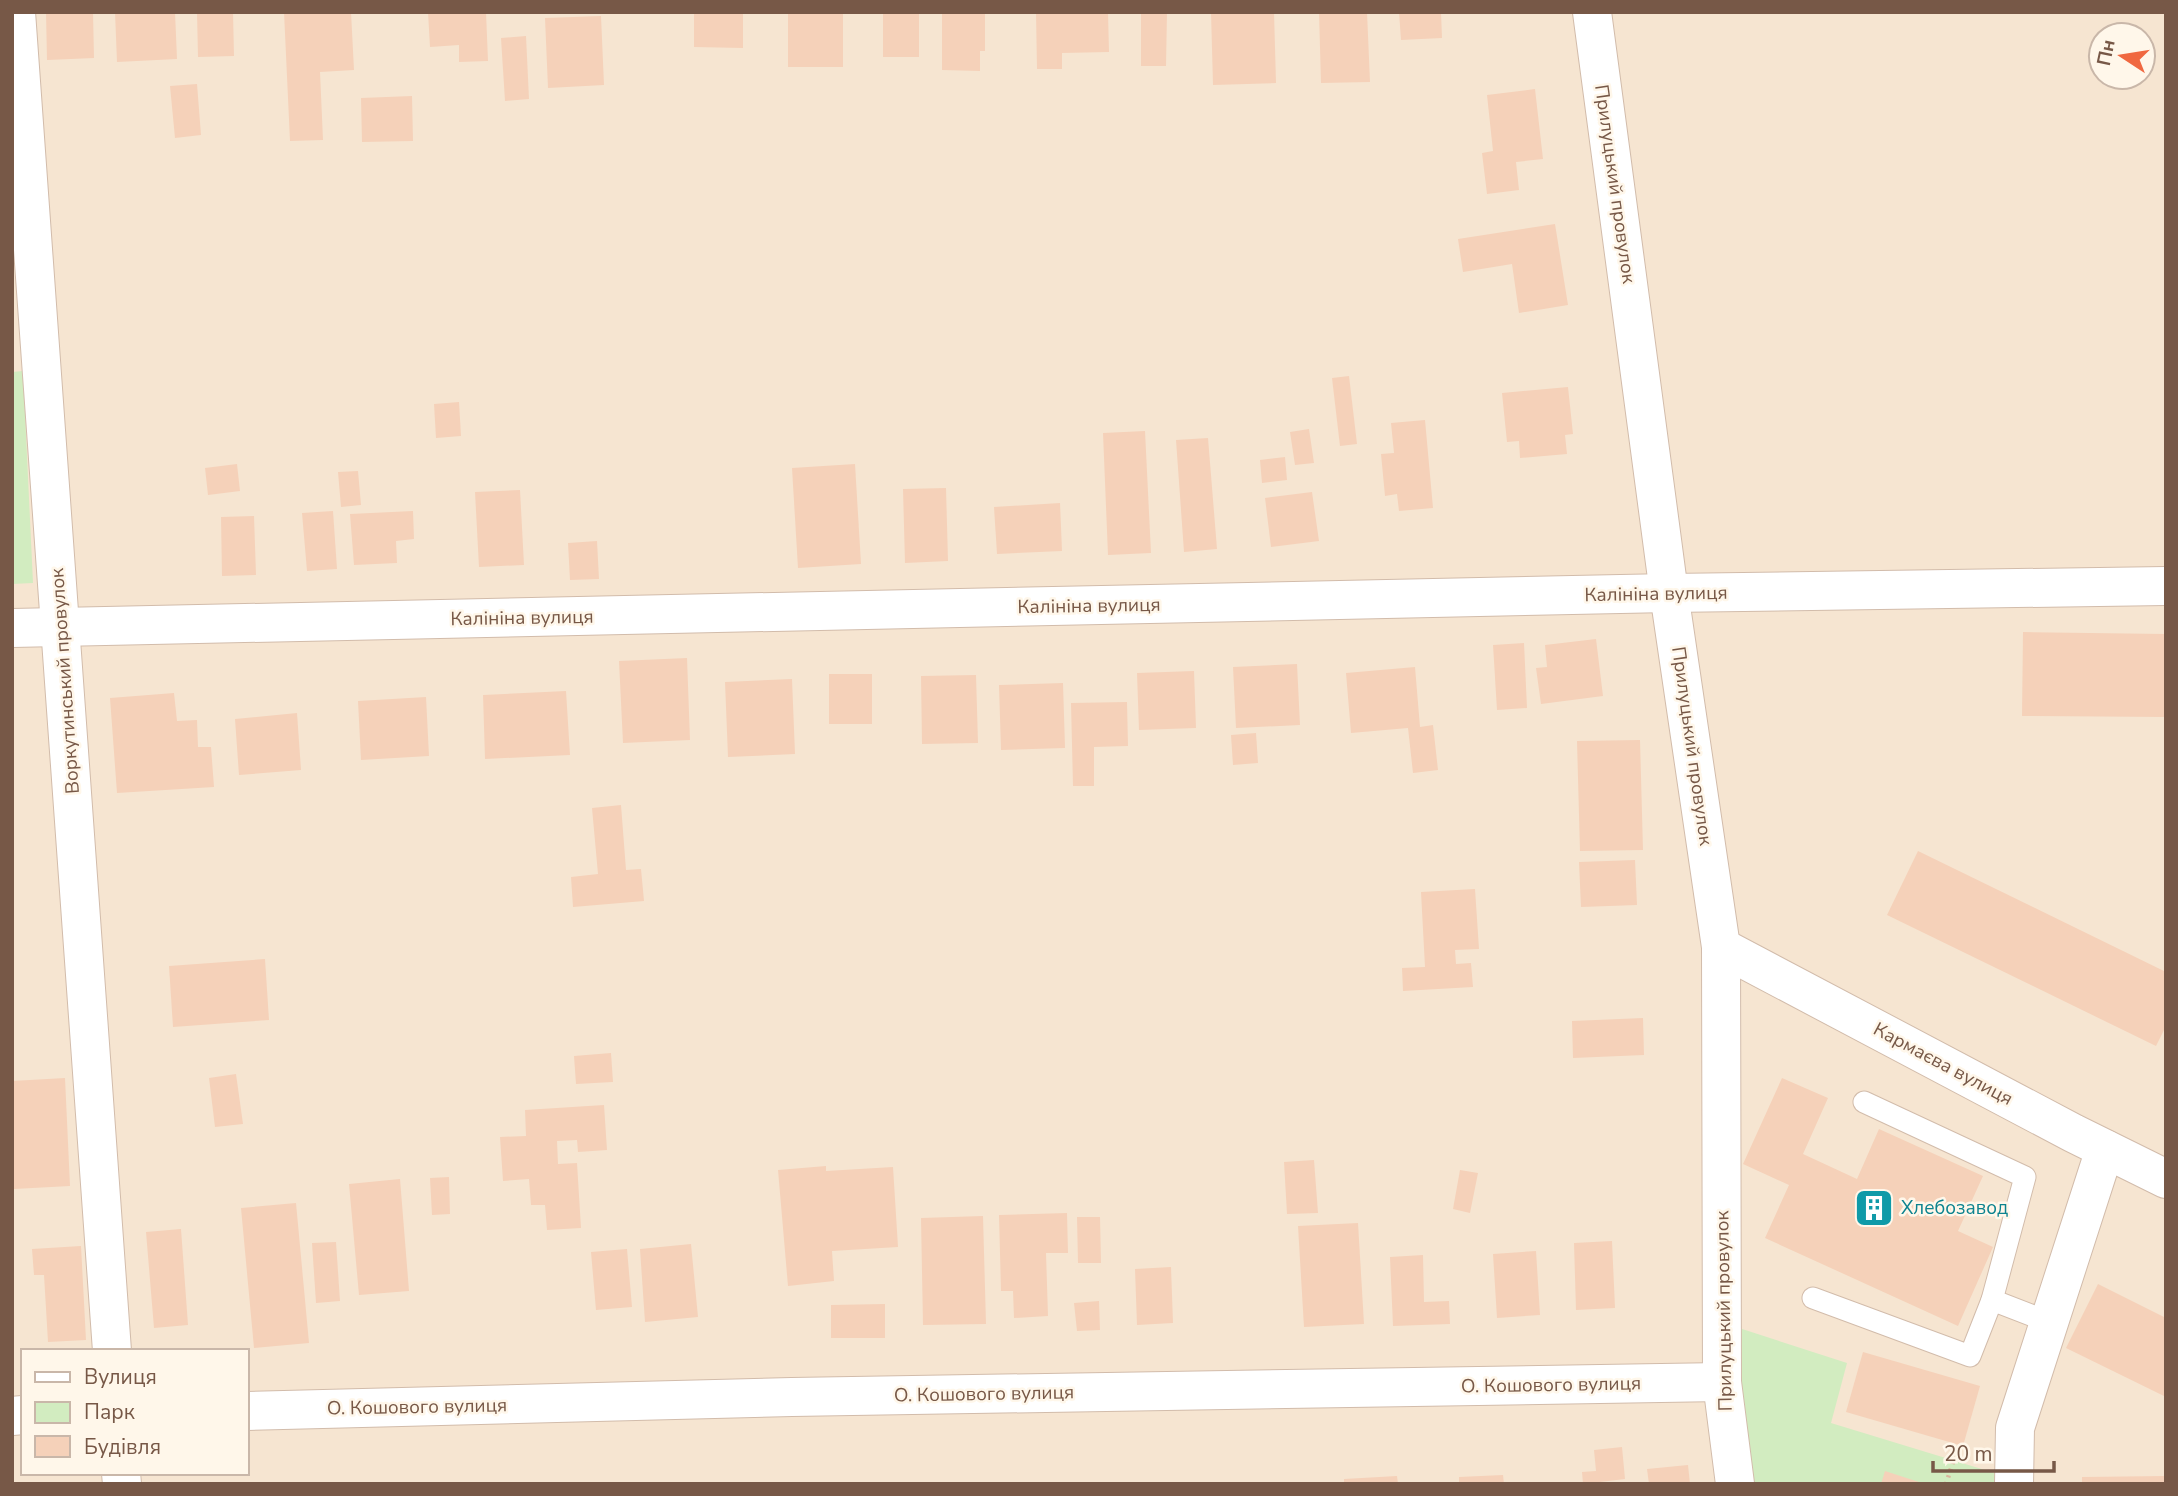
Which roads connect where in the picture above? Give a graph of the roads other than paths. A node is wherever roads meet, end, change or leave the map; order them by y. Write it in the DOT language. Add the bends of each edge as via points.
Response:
graph roads {
  1 [pos="16,12"];
  2 [pos="1592,12"];
  3 [pos="2166,586"];
  4 [pos="1669,593"];
  5 [pos="12,628"];
  6 [pos="61,628"];
  7 [pos="1721,947"];
  8 [pos="1864,1102"];
  9 [pos="2105,1149"];
  10 [pos="2166,1179"];
  11 [pos="1813,1298"];
  12 [pos="1992,1300"];
  13 [pos="2049,1322"];
  14 [pos="112,1349"];
  15 [pos="1722,1382"];
  16 [pos="248,1411"];
  17 [pos="1735,1484"];
  18 [pos="2014,1484"];
  1 -- 6 [label="street, Воркутинський провулок"];
  2 -- 4 [label="street, Прилуцький провулок"];
  3 -- 4 [label="street, Калініна вулиця"];
  4 -- 6 [label="street, Калініна вулиця"];
  4 -- 7 [label="street, Прилуцький провулок"];
  5 -- 6 [label="street, Калініна вулиця"];
  6 -- 14 [label="street, Воркутинський провулок"];
  7 -- 9 [label="street, Кармаєва вулиця"];
  7 -- 15 [label="street, Прилуцький провулок"];
  8 -- 12 [label="lane" via="2025,1177"];
  9 -- 10 [label="street, Кармаєва вулиця"];
  9 -- 13 [label="street"];
  11 -- 12 [label="lane" via="1970,1356"];
  12 -- 13 [label="lane"];
  13 -- 18 [label="street" via="2015,1428"];
  15 -- 16 [label="street, О. Кошового вулиця"];
  15 -- 17 [label="street, Прилуцький провулок"];
}
